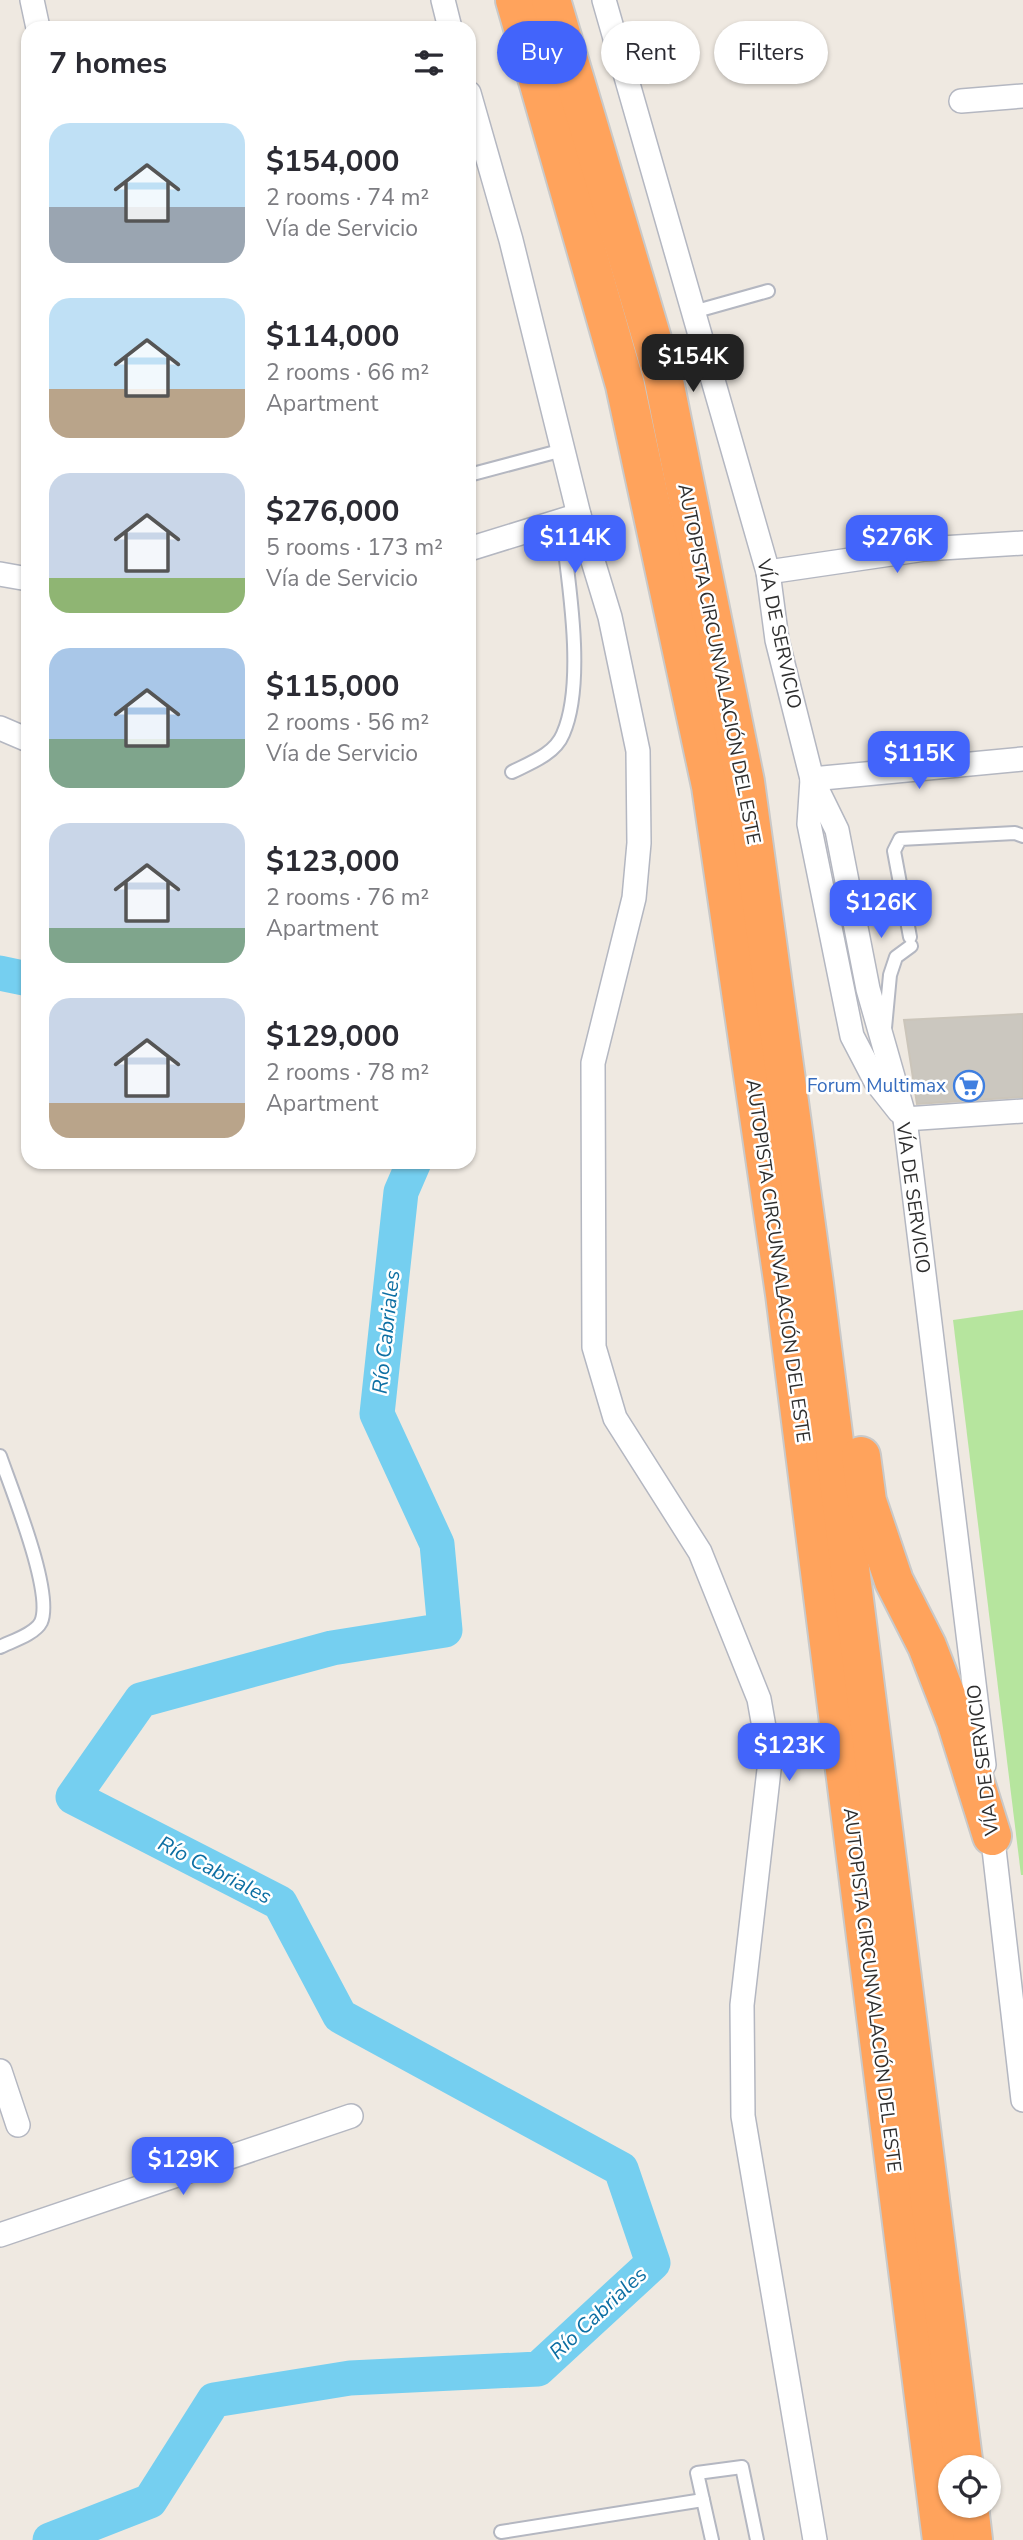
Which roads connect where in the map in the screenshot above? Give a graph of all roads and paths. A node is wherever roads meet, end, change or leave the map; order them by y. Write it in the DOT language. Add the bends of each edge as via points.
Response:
graph roads {
  1 [pos="32,0"];
  2 [pos="443,0"];
  3 [pos="515,0"];
  4 [pos="551,0"];
  5 [pos="604,0"];
  6 [pos="36,21"];
  7 [pos="448,21"];
  8 [pos="1023,96"];
  9 [pos="961,101"];
  10 [pos="476,118"];
  11 [pos="768,291"];
  12 [pos="693,312"];
  13 [pos="563,450"];
  14 [pos="476,473"];
  15 [pos="570,518"];
  16 [pos="1023,543"];
  17 [pos="476,547"];
  18 [pos="768,572"];
  19 [pos="0,574"];
  20 [pos="21,578"];
  21 [pos="0,728"];
  22 [pos="21,737"];
  23 [pos="1023,759"];
  24 [pos="512,772"];
  25 [pos="811,779"];
  26 [pos="1023,836"];
  27 [pos="831,931"];
  28 [pos="859,938"];
  29 [pos="840,984"];
  30 [pos="868,989"];
  31 [pos="884,1039"];
  32 [pos="1023,1111"];
  33 [pos="905,1119"];
  34 [pos="812,1272"];
  35 [pos="0,1456"];
  36 [pos="0,1647"];
  37 [pos="992,1836"];
  38 [pos="1015,1946"];
  39 [pos="1021,2062"];
  40 [pos="0,2071"];
  41 [pos="1023,2100"];
  42 [pos="351,2116"];
  43 [pos="18,2125"];
  44 [pos="0,2235"];
  45 [pos="962,2455"];
  46 [pos="703,2500"];
  47 [pos="971,2518"];
  48 [pos="500,2532"];
  49 [pos="712,2540"];
  50 [pos="757,2540"];
  51 [pos="815,2540"];
  52 [pos="942,2540"];
  53 [pos="974,2540"];
  1 -- 6 [label="street"];
  2 -- 7 [label="street"];
  3 -- 52 [label="highway, AUTOPISTA CIRCUNVALACIÓN DEL ESTE" via="625,385 711,786 785,1294"];
  4 -- 34 [label="highway, AUTOPISTA CIRCUNVALACIÓN DEL ESTE" via="663,376 745,782"];
  5 -- 12 [label="street, VÍA DE SERVICIO"];
  8 -- 9 [label="street"];
  10 -- 13 [label="street"];
  11 -- 12 [label="lane"];
  12 -- 18 [label="street, VÍA DE SERVICIO"];
  13 -- 14 [label="lane"];
  13 -- 15 [label="street"];
  15 -- 17 [label="street"];
  15 -- 24 [label="lane" via="574,689 563,736 547,754"];
  15 -- 51 [label="street" via="610,617 638,751 639,843 634,898 593,1063 594,1347 615,1418 700,1552 759,1699 770,1761 742,2005 743,2116"];
  16 -- 18 [label="street" via="925,550"];
  18 -- 25 [label="street, VÍA DE SERVICIO" via="777,640"];
  19 -- 20 [label="street"];
  21 -- 22 [label="street"];
  23 -- 25 [label="street"];
  25 -- 27 [label="street, VÍA DE SERVICIO" via="809,824"];
  25 -- 28 [label="street" via="837,830"];
  26 -- 31 [label="lane" via="900,839 894,851 910,941 896,957 890,975"];
  27 -- 28 [label="lane"];
  27 -- 29 [label="street, VÍA DE SERVICIO"];
  28 -- 30 [label="street"];
  29 -- 30 [label="street"];
  29 -- 33 [label="street, VÍA DE SERVICIO" via="852,1036 876,1082"];
  30 -- 31 [label="street"];
  31 -- 33 [label="street"];
  32 -- 33 [label="street"];
  33 -- 37 [label="street, VÍA DE SERVICIO"];
  34 -- 37 [label="highway" via="856,1421 867,1502 894,1581 927,1646 956,1721"];
  34 -- 45 [label="highway, AUTOPISTA CIRCUNVALACIÓN DEL ESTE"];
  35 -- 36 [label="lane" via="38,1569 44,1605 40,1623"];
  37 -- 38 [label="street, VÍA DE SERVICIO"];
  38 -- 39 [label="street, VÍA DE SERVICIO"];
  39 -- 41 [label="street, VÍA DE SERVICIO"];
  40 -- 43 [label="street"];
  42 -- 44 [label="street"];
  46 -- 48 [label="lane"];
  46 -- 49 [label="lane"];
  46 -- 50 [label="lane" via="697,2473 742,2467"];
  47 -- 53 [label="highway"];
}
